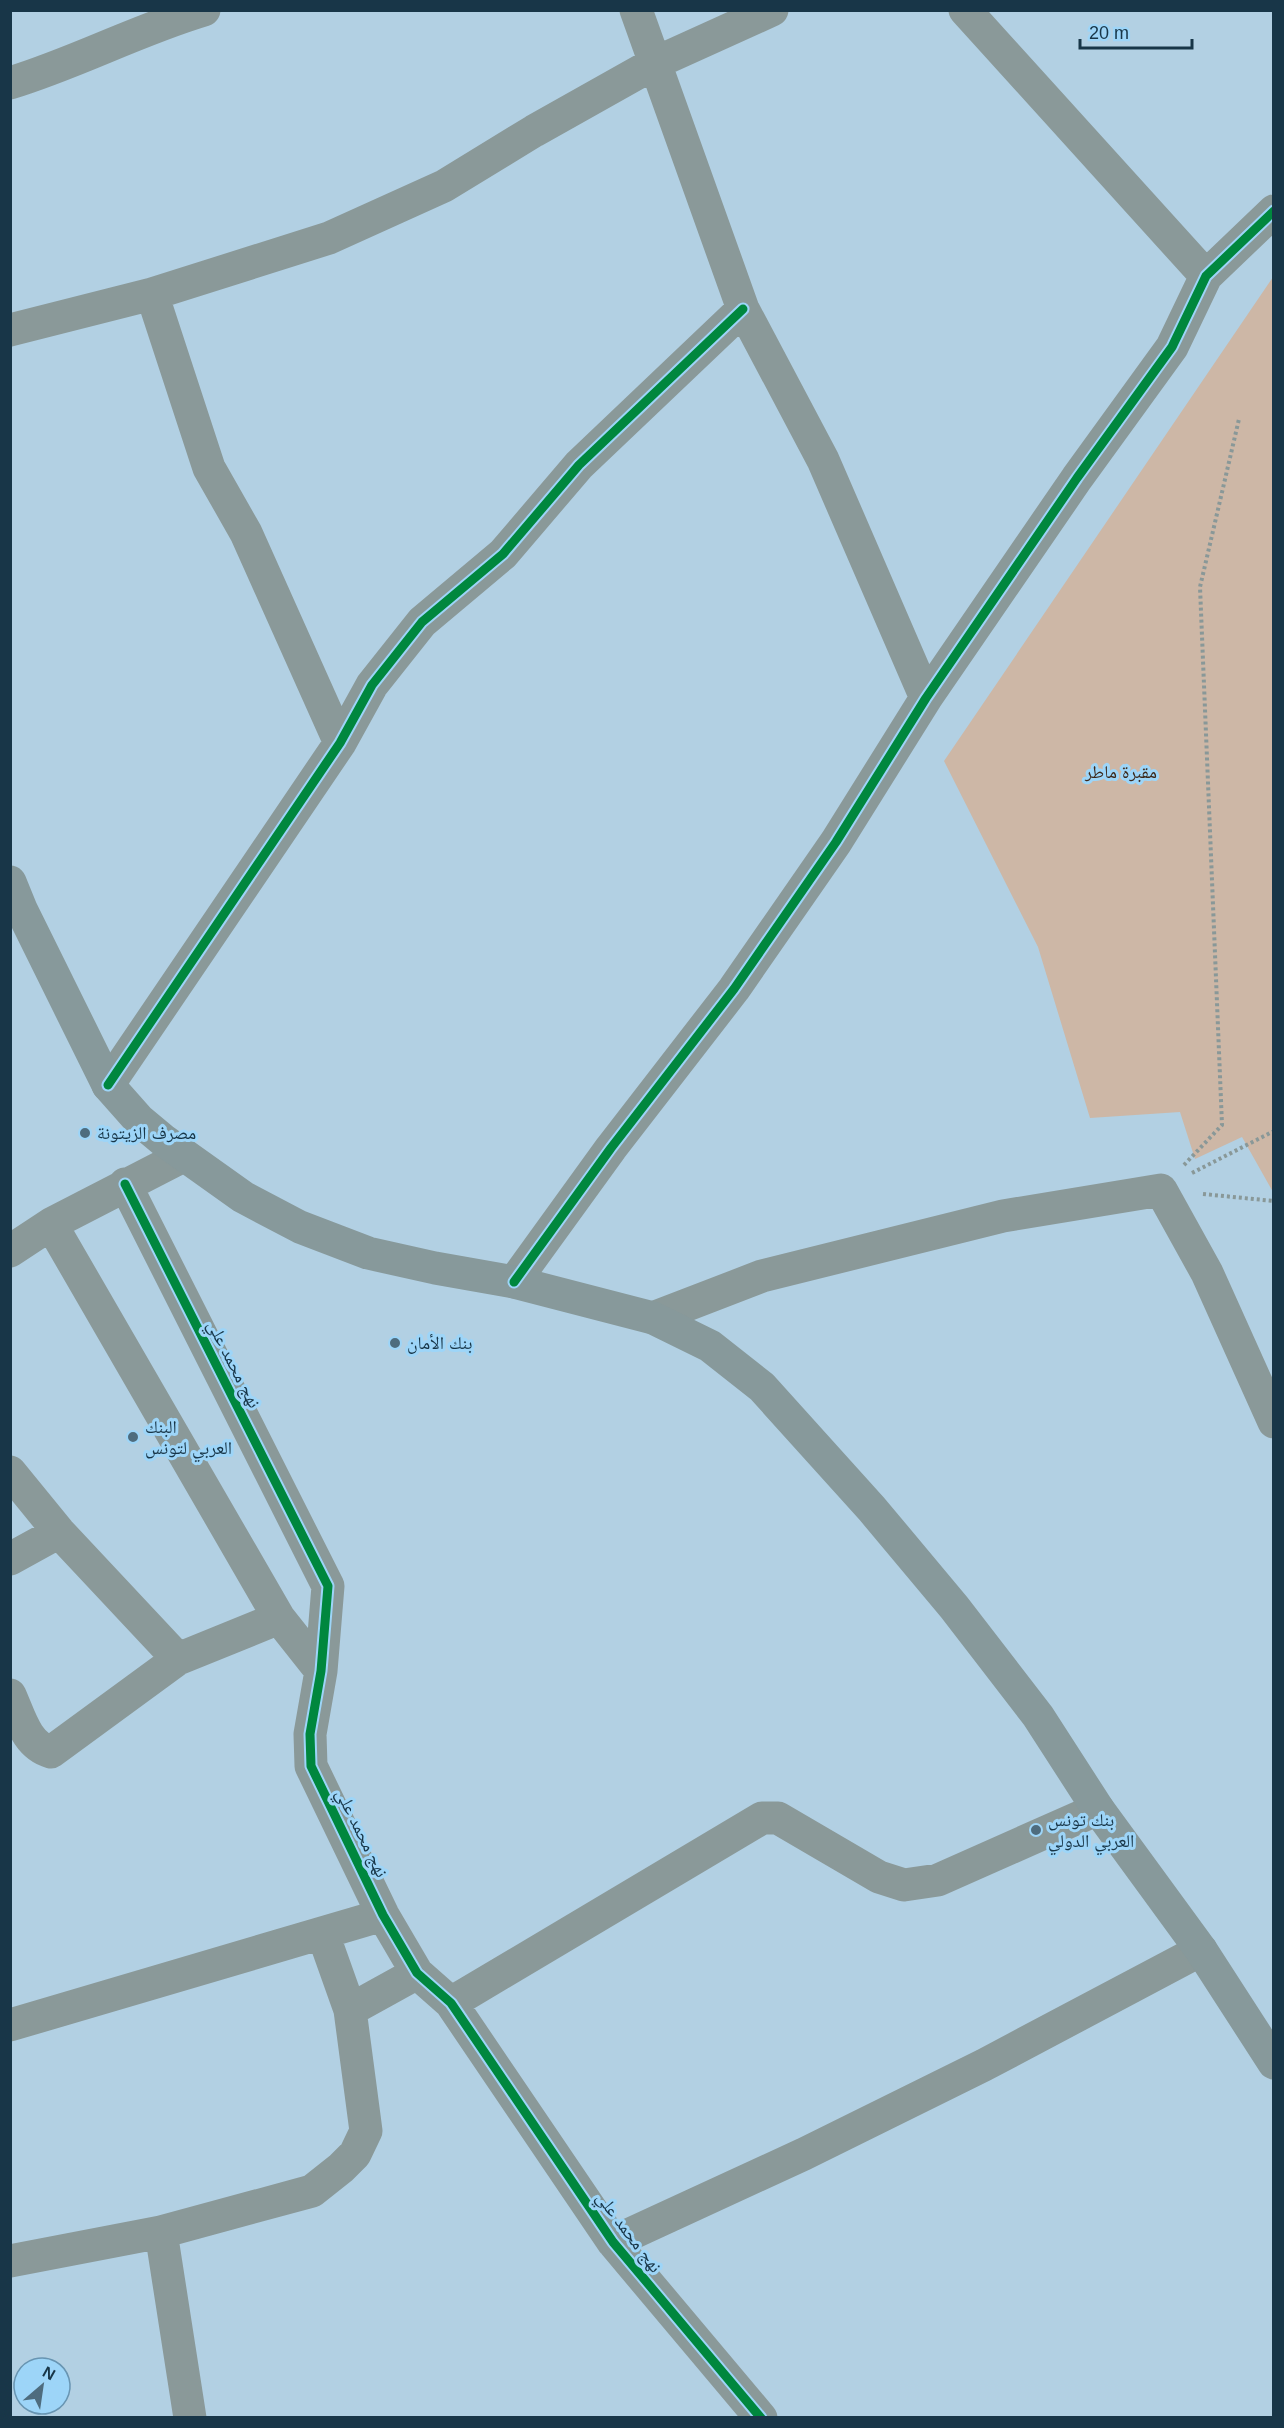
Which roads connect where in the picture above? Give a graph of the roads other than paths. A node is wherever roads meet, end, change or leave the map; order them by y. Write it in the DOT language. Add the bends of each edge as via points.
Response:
graph roads {
  1 [pos="204,10"];
  2 [pos="636,10"];
  3 [pos="772,10"];
  4 [pos="964,10"];
  5 [pos="655,63"];
  6 [pos="10,83"];
  7 [pos="1274,211"];
  8 [pos="1206,276"];
  9 [pos="152,294"];
  10 [pos="743,309"];
  11 [pos="10,330"];
  12 [pos="926,698"];
  13 [pos="340,743"];
  14 [pos="10,882"];
  15 [pos="108,1085"];
  16 [pos="183,1156"];
  17 [pos="125,1184"];
  18 [pos="51,1224"];
  19 [pos="10,1251"];
  20 [pos="513,1282"];
  21 [pos="653,1318"];
  22 [pos="1274,1422"];
  23 [pos="10,1472"];
  24 [pos="59,1532"];
  25 [pos="10,1559"];
  26 [pos="279,1618"];
  27 [pos="178,1659"];
  28 [pos="321,1671"];
  29 [pos="10,1695"];
  30 [pos="1098,1809"];
  31 [pos="383,1915"];
  32 [pos="323,1934"];
  33 [pos="1202,1950"];
  34 [pos="417,1973"];
  35 [pos="451,2003"];
  36 [pos="350,2010"];
  37 [pos="10,2025"];
  38 [pos="1274,2063"];
  39 [pos="161,2232"];
  40 [pos="613,2242"];
  41 [pos="10,2261"];
  42 [pos="190,2418"];
  43 [pos="761,2418"];
  1 -- 6 [label="street"];
  2 -- 5 [label="street"];
  3 -- 5 [label="street"];
  4 -- 8 [label="street"];
  5 -- 9 [label="street" via="444,186 329,238"];
  5 -- 10 [label="street"];
  7 -- 8 [label="street"];
  8 -- 12 [label="street" via="1172,347"];
  9 -- 11 [label="street"];
  9 -- 13 [label="street" via="209,468 246,533"];
  10 -- 12 [label="street" via="823,460"];
  10 -- 13 [label="street" via="579,465 503,554 422,622 372,685"];
  12 -- 20 [label="street" via="836,842 734,989"];
  13 -- 15 [label="street"];
  14 -- 15 [label="main road"];
  15 -- 16 [label="main road" via="139,1120"];
  16 -- 17 [label="street"];
  16 -- 20 [label="main road" via="243,1197 300,1227 368,1253"];
  17 -- 18 [label="street"];
  17 -- 28 [label="street, نهج محمد علي" via="328,1586"];
  18 -- 19 [label="street"];
  18 -- 26 [label="street"];
  20 -- 21 [label="main road"];
  21 -- 22 [label="street" via="762,1276 1003,1216 1161,1190 1207,1273"];
  21 -- 30 [label="main road" via="710,1346 762,1387 873,1509 1038,1716"];
  23 -- 24 [label="street"];
  24 -- 25 [label="street"];
  24 -- 27 [label="street"];
  26 -- 27 [label="street"];
  26 -- 28 [label="street"];
  27 -- 29 [label="street" via="51,1752 35,1745 29,1737"];
  28 -- 31 [label="street, نهج محمد علي" via="310,1734 311,1766"];
  30 -- 33 [label="main road"];
  30 -- 35 [label="street" via="938,1880 904,1885 879,1877 778,1818 762,1818"];
  31 -- 32 [label="street"];
  31 -- 34 [label="street, نهج محمد علي"];
  32 -- 36 [label="street"];
  32 -- 37 [label="street"];
  33 -- 38 [label="main road"];
  33 -- 40 [label="street" via="910,2102"];
  34 -- 35 [label="street, نهج محمد علي"];
  34 -- 36 [label="street"];
  35 -- 40 [label="street, نهج محمد علي"];
  36 -- 39 [label="street" via="366,2131 355,2154 312,2191"];
  39 -- 41 [label="street"];
  39 -- 42 [label="street"];
  40 -- 43 [label="street, نهج محمد علي"];
}
